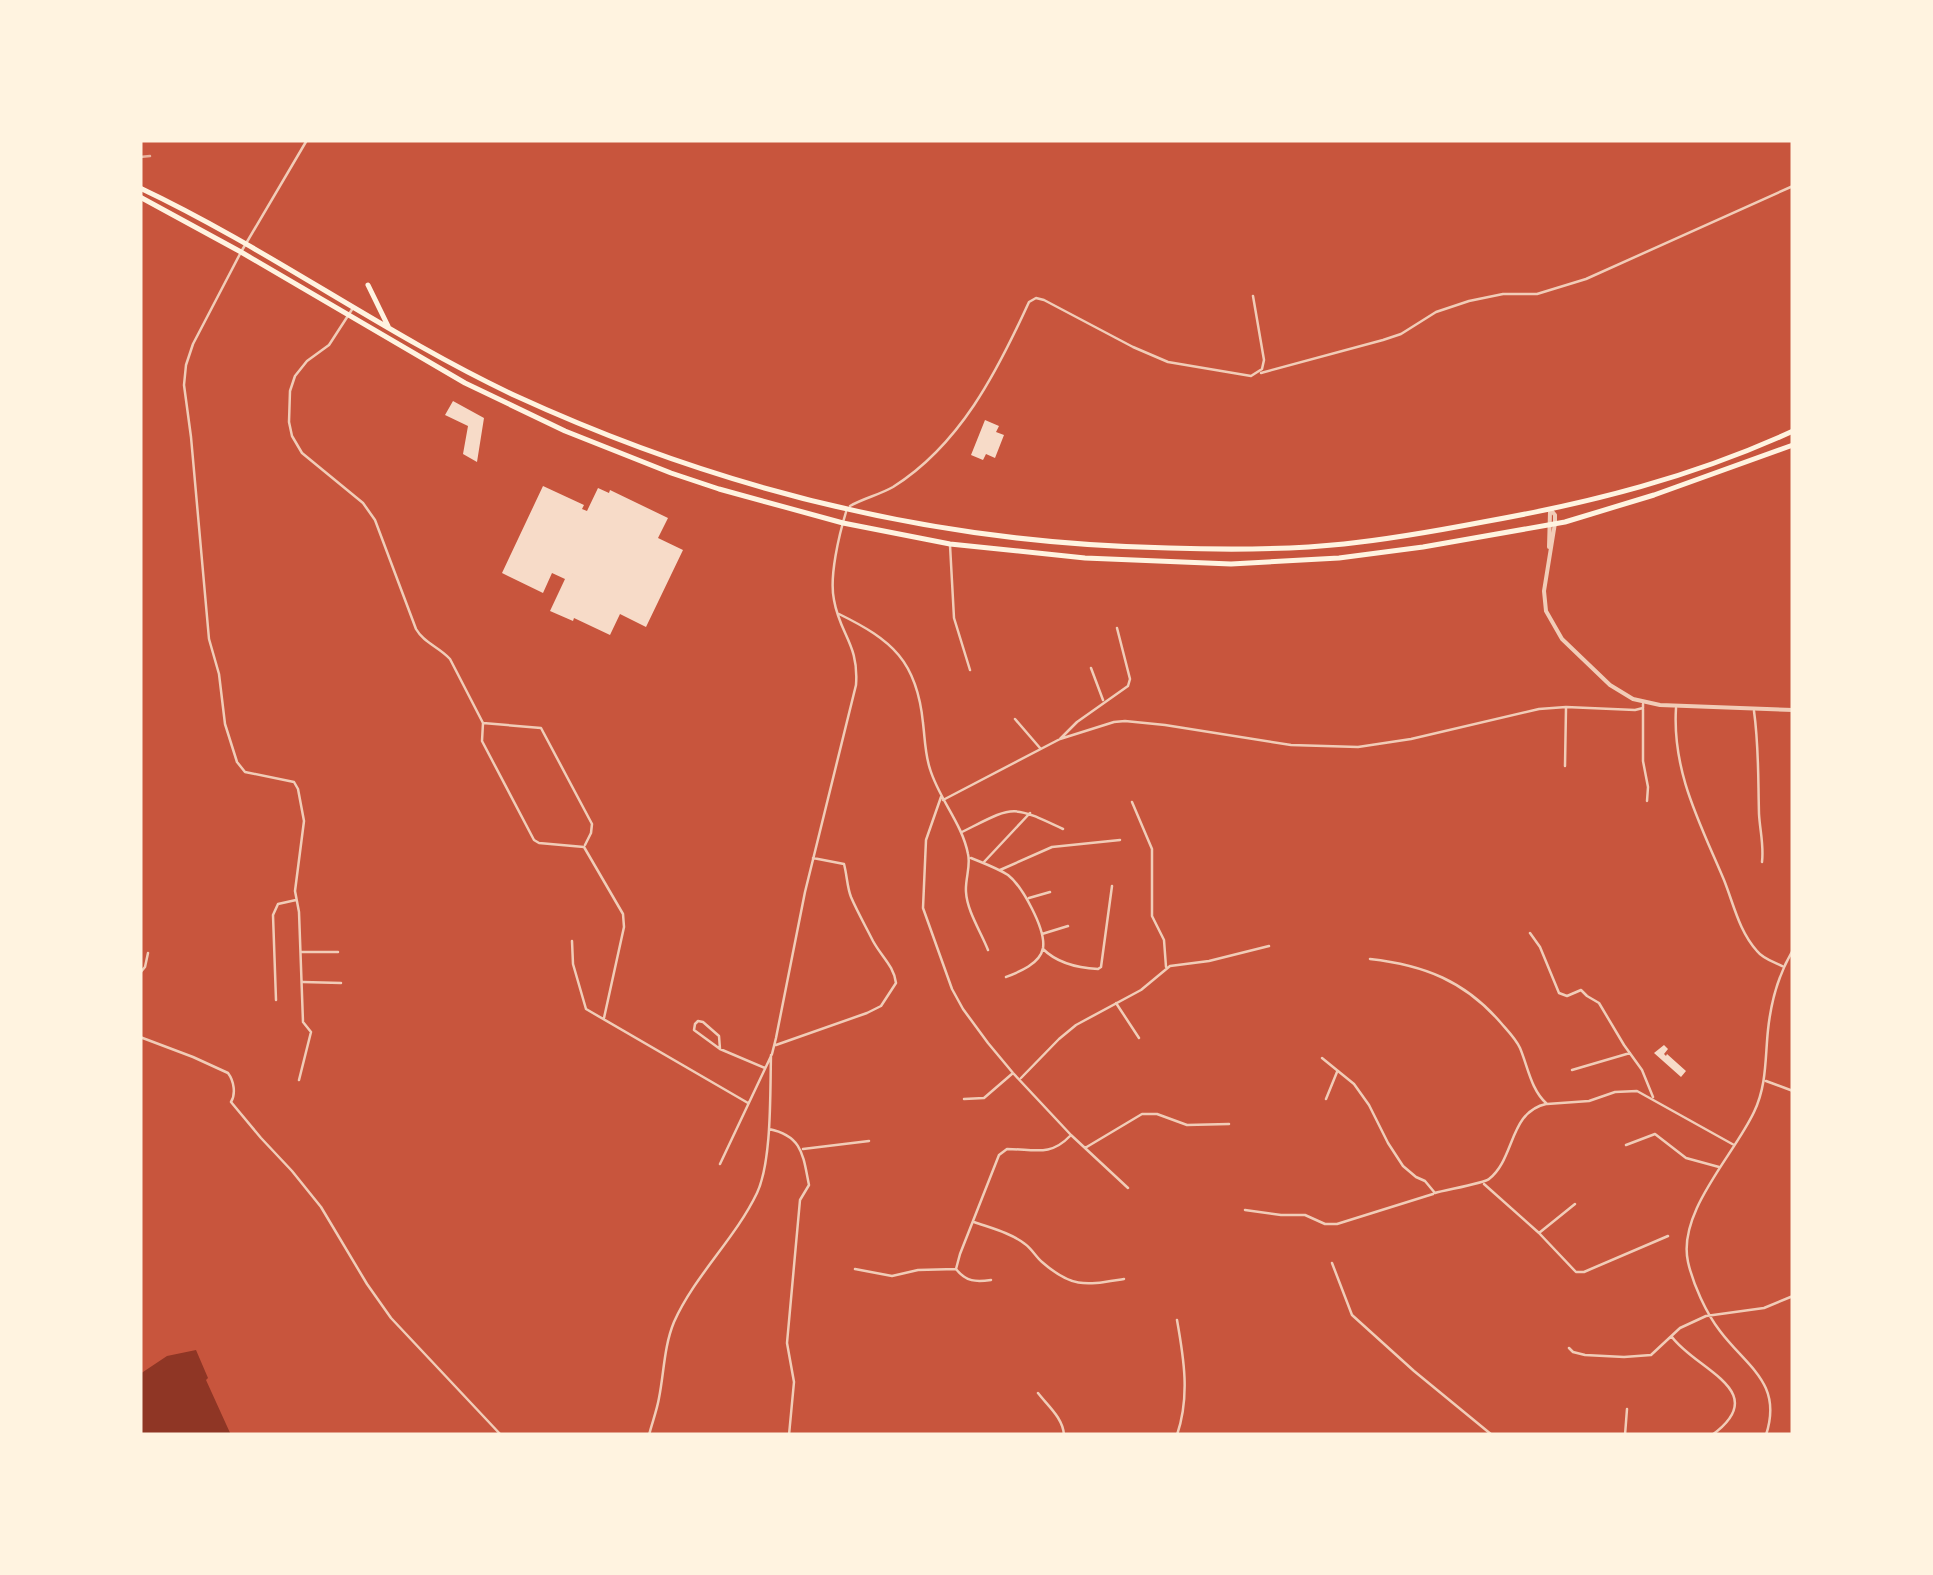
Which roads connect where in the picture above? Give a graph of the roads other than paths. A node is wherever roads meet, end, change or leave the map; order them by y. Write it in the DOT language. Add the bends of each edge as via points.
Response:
graph roads {
  1 [pos="307,140"];
  2 [pos="1793,186"];
  3 [pos="140,188"];
  4 [pos="140,197"];
  5 [pos="246,245"];
  6 [pos="241,252"];
  7 [pos="368,285"];
  8 [pos="1252,296"];
  9 [pos="354,308"];
  10 [pos="348,316"];
  11 [pos="390,328"];
  12 [pos="1250,376"];
  13 [pos="1793,431"];
  14 [pos="1793,446"];
  15 [pos="847,509"];
  16 [pos="1551,510"];
  17 [pos="842,523"];
  18 [pos="1552,523"];
  19 [pos="950,544"];
  20 [pos="837,613"];
  21 [pos="1116,628"];
  22 [pos="1091,668"];
  23 [pos="970,670"];
  24 [pos="1104,701"];
  25 [pos="1643,705"];
  26 [pos="1676,706"];
  27 [pos="1566,707"];
  28 [pos="1754,709"];
  29 [pos="1793,710"];
  30 [pos="1015,719"];
  31 [pos="483,722"];
  32 [pos="1060,738"];
  33 [pos="1041,748"];
  34 [pos="1566,766"];
  35 [pos="942,798"];
  36 [pos="1647,801"];
  37 [pos="1132,802"];
  38 [pos="1030,814"];
  39 [pos="1063,829"];
  40 [pos="961,833"];
  41 [pos="1120,840"];
  42 [pos="584,847"];
  43 [pos="813,858"];
  44 [pos="970,858"];
  45 [pos="1762,862"];
  46 [pos="983,863"];
  47 [pos="999,870"];
  48 [pos="1112,886"];
  49 [pos="1050,892"];
  50 [pos="1028,898"];
  51 [pos="297,899"];
  52 [pos="1068,926"];
  53 [pos="1530,933"];
  54 [pos="1040,934"];
  55 [pos="572,941"];
  56 [pos="1269,946"];
  57 [pos="1043,948"];
  58 [pos="988,950"];
  59 [pos="1793,950"];
  60 [pos="300,952"];
  61 [pos="338,952"];
  62 [pos="148,953"];
  63 [pos="1370,959"];
  64 [pos="1784,967"];
  65 [pos="1166,968"];
  66 [pos="140,972"];
  67 [pos="1006,977"];
  68 [pos="302,982"];
  69 [pos="342,983"];
  70 [pos="276,1000"];
  71 [pos="1116,1002"];
  72 [pos="604,1018"];
  73 [pos="140,1037"];
  74 [pos="1140,1038"];
  75 [pos="774,1046"];
  76 [pos="720,1050"];
  77 [pos="1632,1053"];
  78 [pos="772,1054"];
  79 [pos="1322,1058"];
  80 [pos="765,1068"];
  81 [pos="1572,1070"];
  82 [pos="1338,1071"];
  83 [pos="1013,1073"];
  84 [pos="1020,1079"];
  85 [pos="299,1080"];
  86 [pos="1764,1080"];
  87 [pos="1793,1091"];
  88 [pos="1653,1098"];
  89 [pos="964,1099"];
  90 [pos="1326,1099"];
  91 [pos="748,1103"];
  92 [pos="1547,1104"];
  93 [pos="1230,1124"];
  94 [pos="768,1128"];
  95 [pos="1072,1135"];
  96 [pos="868,1141"];
  97 [pos="1626,1145"];
  98 [pos="1736,1146"];
  99 [pos="1084,1148"];
  100 [pos="802,1149"];
  101 [pos="720,1164"];
  102 [pos="1721,1168"];
  103 [pos="1483,1183"];
  104 [pos="1128,1188"];
  105 [pos="1434,1193"];
  106 [pos="1575,1204"];
  107 [pos="1245,1210"];
  108 [pos="972,1221"];
  109 [pos="1538,1233"];
  110 [pos="1668,1236"];
  111 [pos="1332,1263"];
  112 [pos="854,1269"];
  113 [pos="956,1269"];
  114 [pos="1124,1279"];
  115 [pos="992,1280"];
  116 [pos="1793,1296"];
  117 [pos="1710,1314"];
  118 [pos="1177,1320"];
  119 [pos="1671,1336"];
  120 [pos="1569,1348"];
  121 [pos="1038,1393"];
  122 [pos="1626,1409"];
  123 [pos="501,1435"];
  124 [pos="649,1435"];
  125 [pos="788,1435"];
  126 [pos="1064,1435"];
  127 [pos="1177,1435"];
  128 [pos="1492,1435"];
  129 [pos="1625,1435"];
  130 [pos="1712,1435"];
  131 [pos="1766,1435"];
  1 -- 5 [label="street"];
  2 -- 12 [label="street" via="1586,279 1537,294 1469,302 1436,312 1401,334"];
  3 -- 5 [label="highway"];
  4 -- 6 [label="highway"];
  5 -- 6 [label="street"];
  5 -- 9 [label="highway"];
  6 -- 10 [label="highway"];
  6 -- 51 [label="street" via="192,344 184,386 209,639 225,724 244,772 289,780 298,790 304,821"];
  7 -- 11 [label="highway"];
  8 -- 12 [label="street" via="1264,360 1262,370"];
  9 -- 10 [label="street"];
  9 -- 11 [label="highway"];
  10 -- 17 [label="highway" via="465,383 591,443 700,483"];
  10 -- 31 [label="street" via="294,376 292,436 302,454 370,511 416,629 450,659"];
  11 -- 15 [label="highway" via="513,394 664,458"];
  12 -- 15 [label="street" via="1168,362 1036,298 1001,364 939,450 895,486"];
  13 -- 16 [label="highway" via="1693,471"];
  14 -- 18 [label="highway"];
  15 -- 16 [label="highway" via="1032,541 1236,550 1407,536"];
  15 -- 17 [label="street"];
  16 -- 18 [label="street"];
  17 -- 19 [label="highway"];
  17 -- 20 [label="street" via="833,588"];
  18 -- 19 [label="highway" via="1380,553 1269,563 1085,558"];
  18 -- 25 [label="street" via="1544,602 1555,630 1610,685"];
  19 -- 23 [label="street" via="954,618"];
  20 -- 35 [label="street" via="880,636 913,678 927,760"];
  20 -- 43 [label="street" via="856,657 856,685"];
  21 -- 24 [label="street" via="1130,683"];
  22 -- 24 [label="street"];
  24 -- 32 [label="street"];
  25 -- 26 [label="street"];
  25 -- 27 [label="street"];
  25 -- 36 [label="street"];
  26 -- 28 [label="street"];
  26 -- 64 [label="street" via="1676,753 1742,931 1760,955"];
  27 -- 32 [label="street" via="1358,747 1291,746 1125,721"];
  27 -- 34 [label="street"];
  28 -- 29 [label="street"];
  28 -- 45 [label="street"];
  30 -- 33 [label="street"];
  31 -- 42 [label="street" via="482,741 534,840"];
  31 -- 42 [label="street" via="544,731 592,824"];
  32 -- 33 [label="street"];
  33 -- 35 [label="street"];
  35 -- 40 [label="street"];
  35 -- 83 [label="street" via="926,840 922,908 952,989"];
  37 -- 65 [label="street" via="1153,854 1152,916 1164,940"];
  38 -- 39 [label="street"];
  38 -- 40 [label="street" via="1008,811"];
  38 -- 46 [label="street"];
  40 -- 44 [label="street"];
  41 -- 47 [label="street" via="1052,847"];
  42 -- 72 [label="street" via="624,920"];
  43 -- 75 [label="street"];
  43 -- 75 [label="street" via="844,864 852,900 896,983 867,1014"];
  44 -- 46 [label="street"];
  44 -- 58 [label="street" via="966,894"];
  46 -- 47 [label="street"];
  47 -- 50 [label="street"];
  48 -- 57 [label="street" via="1101,967 1075,967"];
  49 -- 50 [label="street"];
  50 -- 54 [label="street"];
  51 -- 60 [label="street"];
  51 -- 70 [label="street" via="278,904 273,915"];
  52 -- 54 [label="street"];
  53 -- 77 [label="street" via="1559,994 1582,990 1599,1003"];
  54 -- 57 [label="street"];
  55 -- 72 [label="street" via="585,1007"];
  56 -- 65 [label="street"];
  57 -- 67 [label="street" via="1024,970"];
  59 -- 64 [label="street"];
  60 -- 61 [label="street"];
  60 -- 68 [label="street"];
  62 -- 66 [label="street"];
  63 -- 92 [label="street" via="1428,972 1482,1002 1519,1045"];
  64 -- 86 [label="street" via="1770,1012"];
  65 -- 71 [label="street"];
  68 -- 69 [label="street"];
  68 -- 85 [label="street" via="303,1022 311,1032"];
  71 -- 74 [label="street"];
  71 -- 84 [label="street" via="1059,1038"];
  72 -- 91 [label="street"];
  73 -- 123 [label="street" via="228,1073 231,1102 321,1207 392,1318"];
  75 -- 78 [label="street"];
  76 -- 76 [label="street" via="694,1030 698,1021 719,1036"];
  76 -- 80 [label="street"];
  77 -- 81 [label="street"];
  77 -- 88 [label="street"];
  78 -- 80 [label="street"];
  78 -- 94 [label="street"];
  79 -- 82 [label="street"];
  80 -- 91 [label="street"];
  82 -- 90 [label="street"];
  82 -- 105 [label="street" via="1369,1104 1403,1166"];
  83 -- 84 [label="street"];
  83 -- 89 [label="street" via="984,1098"];
  84 -- 95 [label="street"];
  86 -- 87 [label="street"];
  86 -- 98 [label="street"];
  88 -- 92 [label="street" via="1615,1092"];
  88 -- 98 [label="street"];
  91 -- 101 [label="street"];
  92 -- 103 [label="street" via="1530,1110"];
  93 -- 99 [label="street" via="1187,1125 1142,1114"];
  94 -- 100 [label="street" via="784,1132"];
  94 -- 124 [label="street" via="756,1195 673,1324"];
  95 -- 99 [label="street"];
  95 -- 108 [label="street" via="1051,1150 1008,1149 999,1155"];
  96 -- 100 [label="street"];
  97 -- 102 [label="street" via="1655,1134 1686,1158"];
  98 -- 102 [label="street"];
  99 -- 104 [label="street"];
  100 -- 125 [label="street" via="809,1185 800,1200 787,1343 794,1382"];
  102 -- 117 [label="street" via="1686,1250"];
  103 -- 105 [label="street"];
  103 -- 109 [label="street"];
  105 -- 107 [label="street" via="1337,1224"];
  106 -- 109 [label="street"];
  108 -- 113 [label="street"];
  108 -- 114 [label="street" via="1026,1244 1069,1281"];
  109 -- 110 [label="street" via="1580,1272"];
  111 -- 128 [label="street" via="1352,1316"];
  112 -- 113 [label="street" via="892,1276"];
  113 -- 115 [label="street" via="976,1282"];
  116 -- 117 [label="street" via="1764,1308"];
  117 -- 119 [label="street"];
  117 -- 131 [label="street" via="1760,1374 1771,1408"];
  118 -- 127 [label="street" via="1185,1407"];
  119 -- 120 [label="street" via="1651,1354 1637,1356"];
  119 -- 130 [label="street" via="1734,1393 1732,1418"];
  121 -- 126 [label="street" via="1060,1419"];
  122 -- 129 [label="street"];
}
